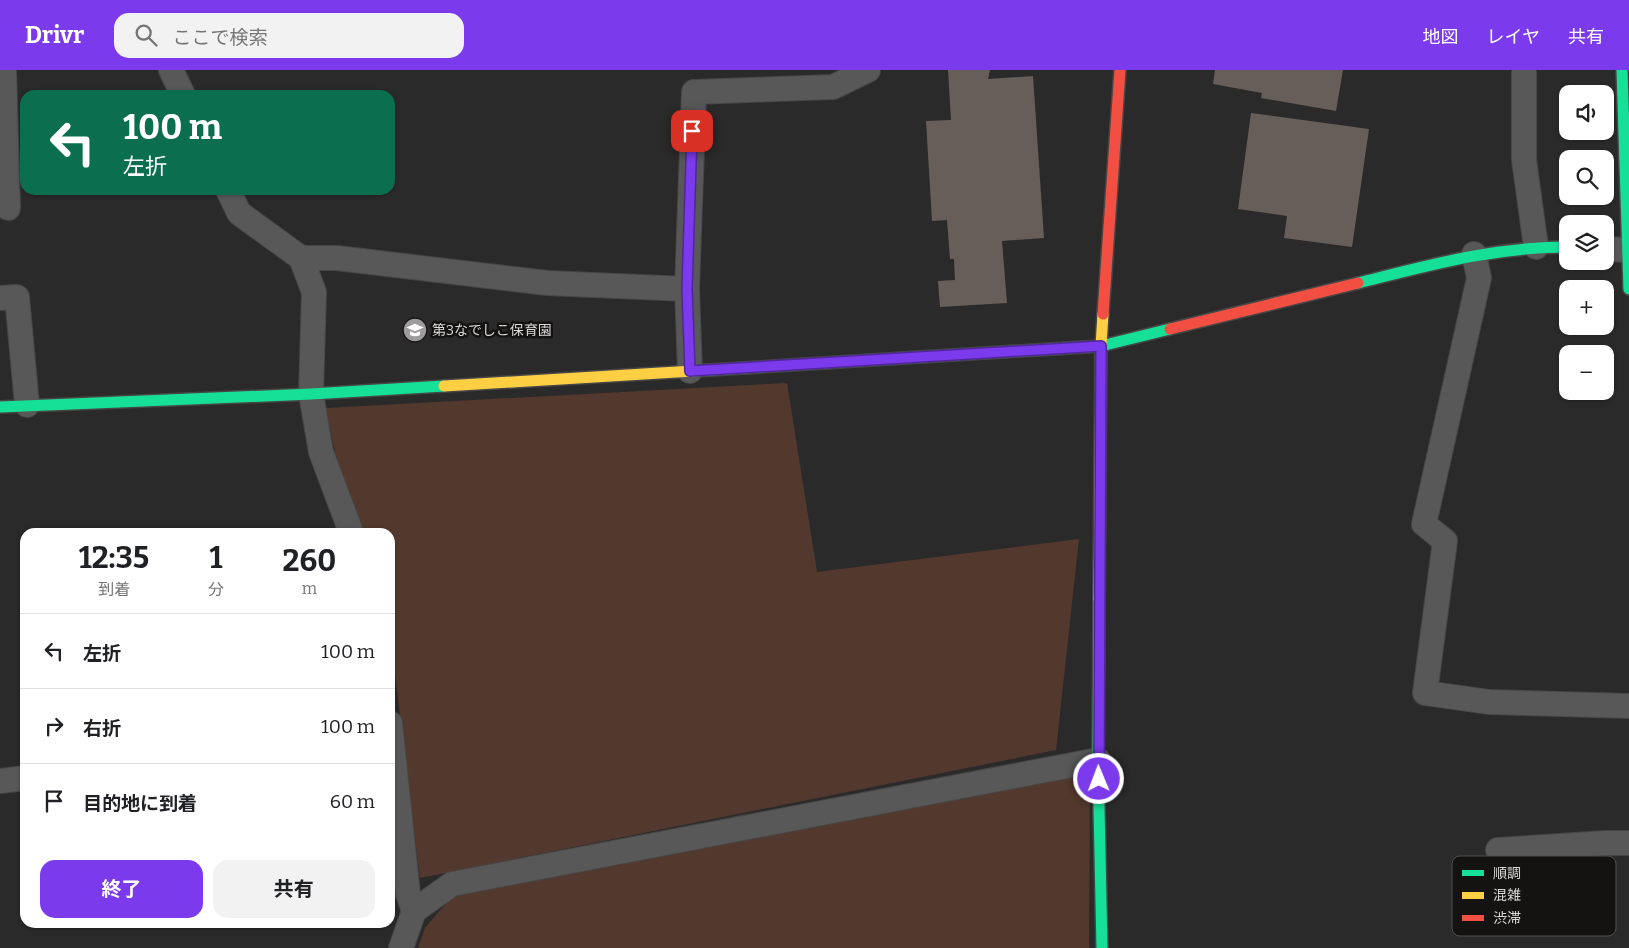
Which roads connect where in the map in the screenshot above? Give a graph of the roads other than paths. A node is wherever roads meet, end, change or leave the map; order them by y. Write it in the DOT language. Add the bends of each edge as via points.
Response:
graph roads {
  1 [pos="4,70"];
  2 [pos="171,70"];
  3 [pos="868,70"];
  4 [pos="1120,70"];
  5 [pos="1524,70"];
  6 [pos="1622,70"];
  7 [pos="755,81"];
  8 [pos="181,90"];
  9 [pos="230,195"];
  10 [pos="8,208"];
  11 [pos="1536,247"];
  12 [pos="1559,247"];
  13 [pos="1620,250"];
  14 [pos="1474,254"];
  15 [pos="300,258"];
  16 [pos="687,289"];
  17 [pos="1629,289"];
  18 [pos="0,298"];
  19 [pos="1101,346"];
  20 [pos="690,371"];
  21 [pos="311,394"];
  22 [pos="27,405"];
  23 [pos="0,407"];
  24 [pos="350,528"];
  25 [pos="1629,706"];
  26 [pos="1098,760"];
  27 [pos="20,779"];
  28 [pos="0,781"];
  29 [pos="395,786"];
  30 [pos="1629,843"];
  31 [pos="1498,850"];
  32 [pos="414,912"];
  33 [pos="401,948"];
  34 [pos="1102,948"];
  1 -- 10 [label="street"];
  2 -- 8 [label="street"];
  3 -- 7 [label="street" via="833,87"];
  4 -- 19 [label="street"];
  5 -- 11 [label="street" via="1524,160"];
  6 -- 13 [label="street"];
  7 -- 16 [label="street" via="694,92"];
  9 -- 15 [label="street" via="239,213"];
  11 -- 12 [label="street"];
  11 -- 14 [label="street"];
  13 -- 17 [label="street"];
  14 -- 19 [label="street"];
  14 -- 25 [label="street" via="1479,278 1424,524 1445,541 1425,693 1489,702"];
  15 -- 16 [label="street" via="337,258 547,283"];
  15 -- 21 [label="street" via="314,292"];
  16 -- 20 [label="street"];
  18 -- 22 [label="street" via="17,297"];
  19 -- 20 [label="street"];
  19 -- 26 [label="street"];
  20 -- 21 [label="street"];
  21 -- 22 [label="street"];
  21 -- 24 [label="street" via="321,452"];
  22 -- 23 [label="street"];
  26 -- 32 [label="street" via="452,884"];
  26 -- 34 [label="street"];
  27 -- 28 [label="street"];
  29 -- 32 [label="street" via="408,894"];
  30 -- 31 [label="street"];
  32 -- 33 [label="street"];
}
